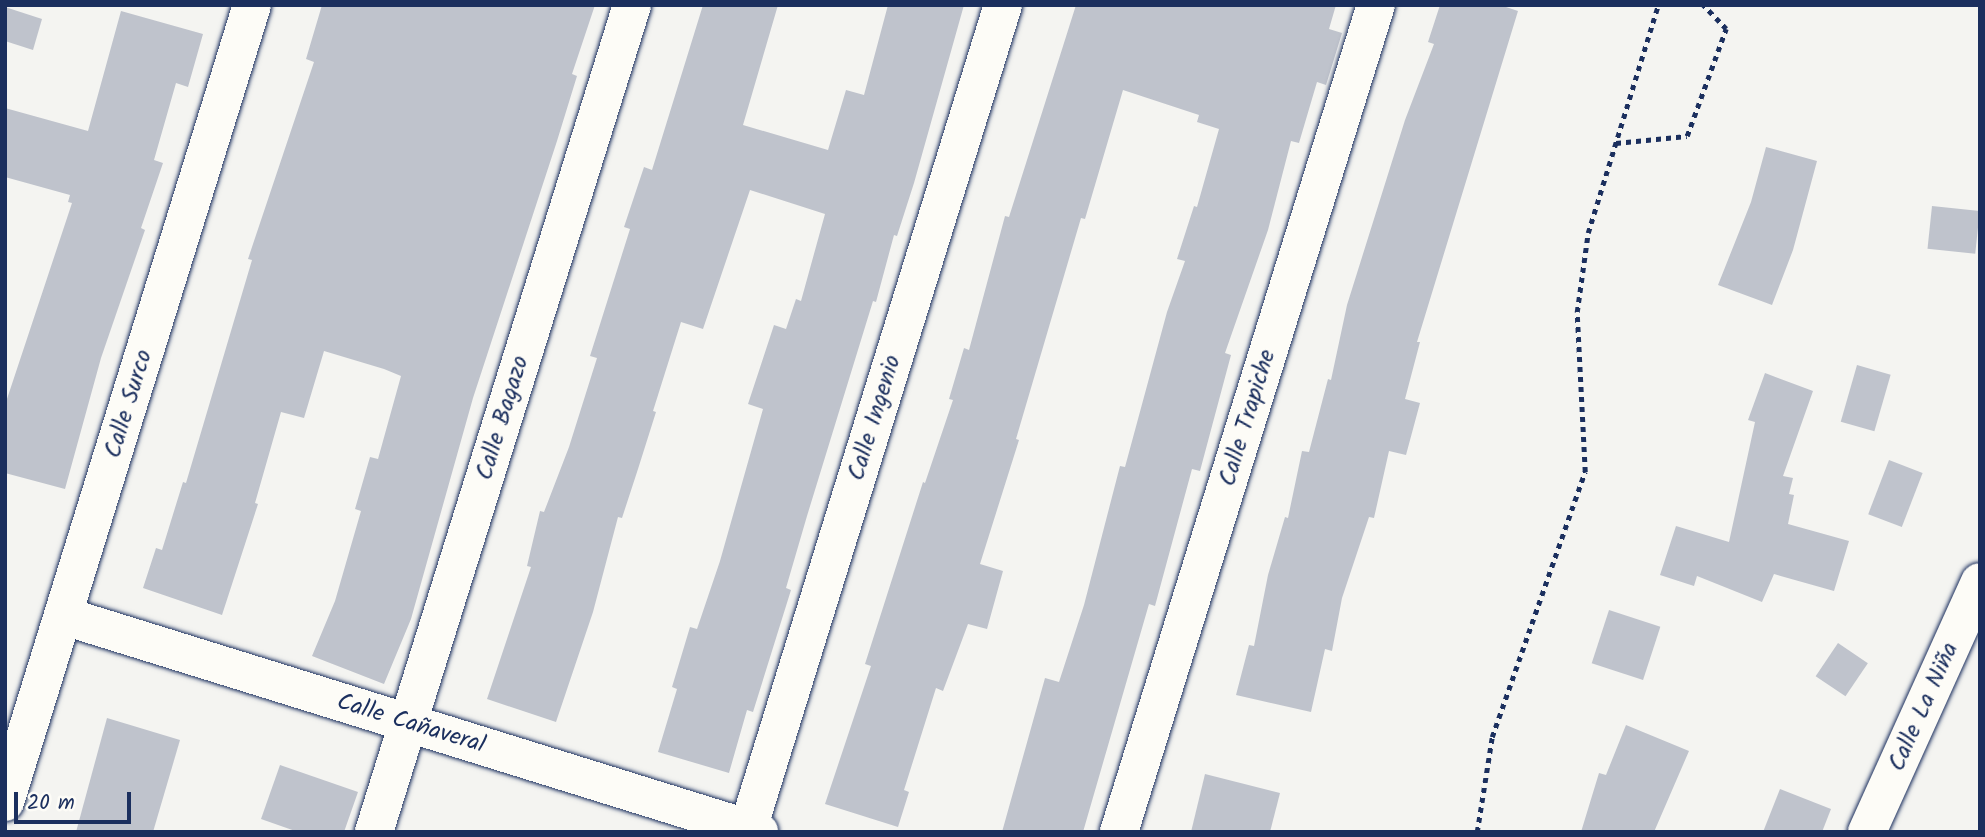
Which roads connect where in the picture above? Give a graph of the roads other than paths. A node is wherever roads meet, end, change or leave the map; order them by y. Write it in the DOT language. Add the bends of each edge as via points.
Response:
graph roads {
  1 [pos="252,5"];
  2 [pos="632,5"];
  3 [pos="1003,5"];
  4 [pos="1376,5"];
  5 [pos="1980,582"];
  6 [pos="64,616"];
  7 [pos="408,723"];
  8 [pos="5,802"];
  9 [pos="751,831"];
  10 [pos="374,832"];
  11 [pos="1119,832"];
  12 [pos="1867,832"];
  1 -- 6 [label="street, Calle Surco"];
  2 -- 7 [label="street, Calle Bagazo"];
  3 -- 9 [label="street, Calle Ingenio"];
  4 -- 11 [label="street, Calle Trapiche"];
  5 -- 12 [label="street, Calle La Niña"];
  6 -- 7 [label="street, Calle Cañaveral"];
  6 -- 8 [label="street, Calle Surco"];
  7 -- 9 [label="street, Calle Cañaveral"];
  7 -- 10 [label="street, Calle Bagazo"];
}
